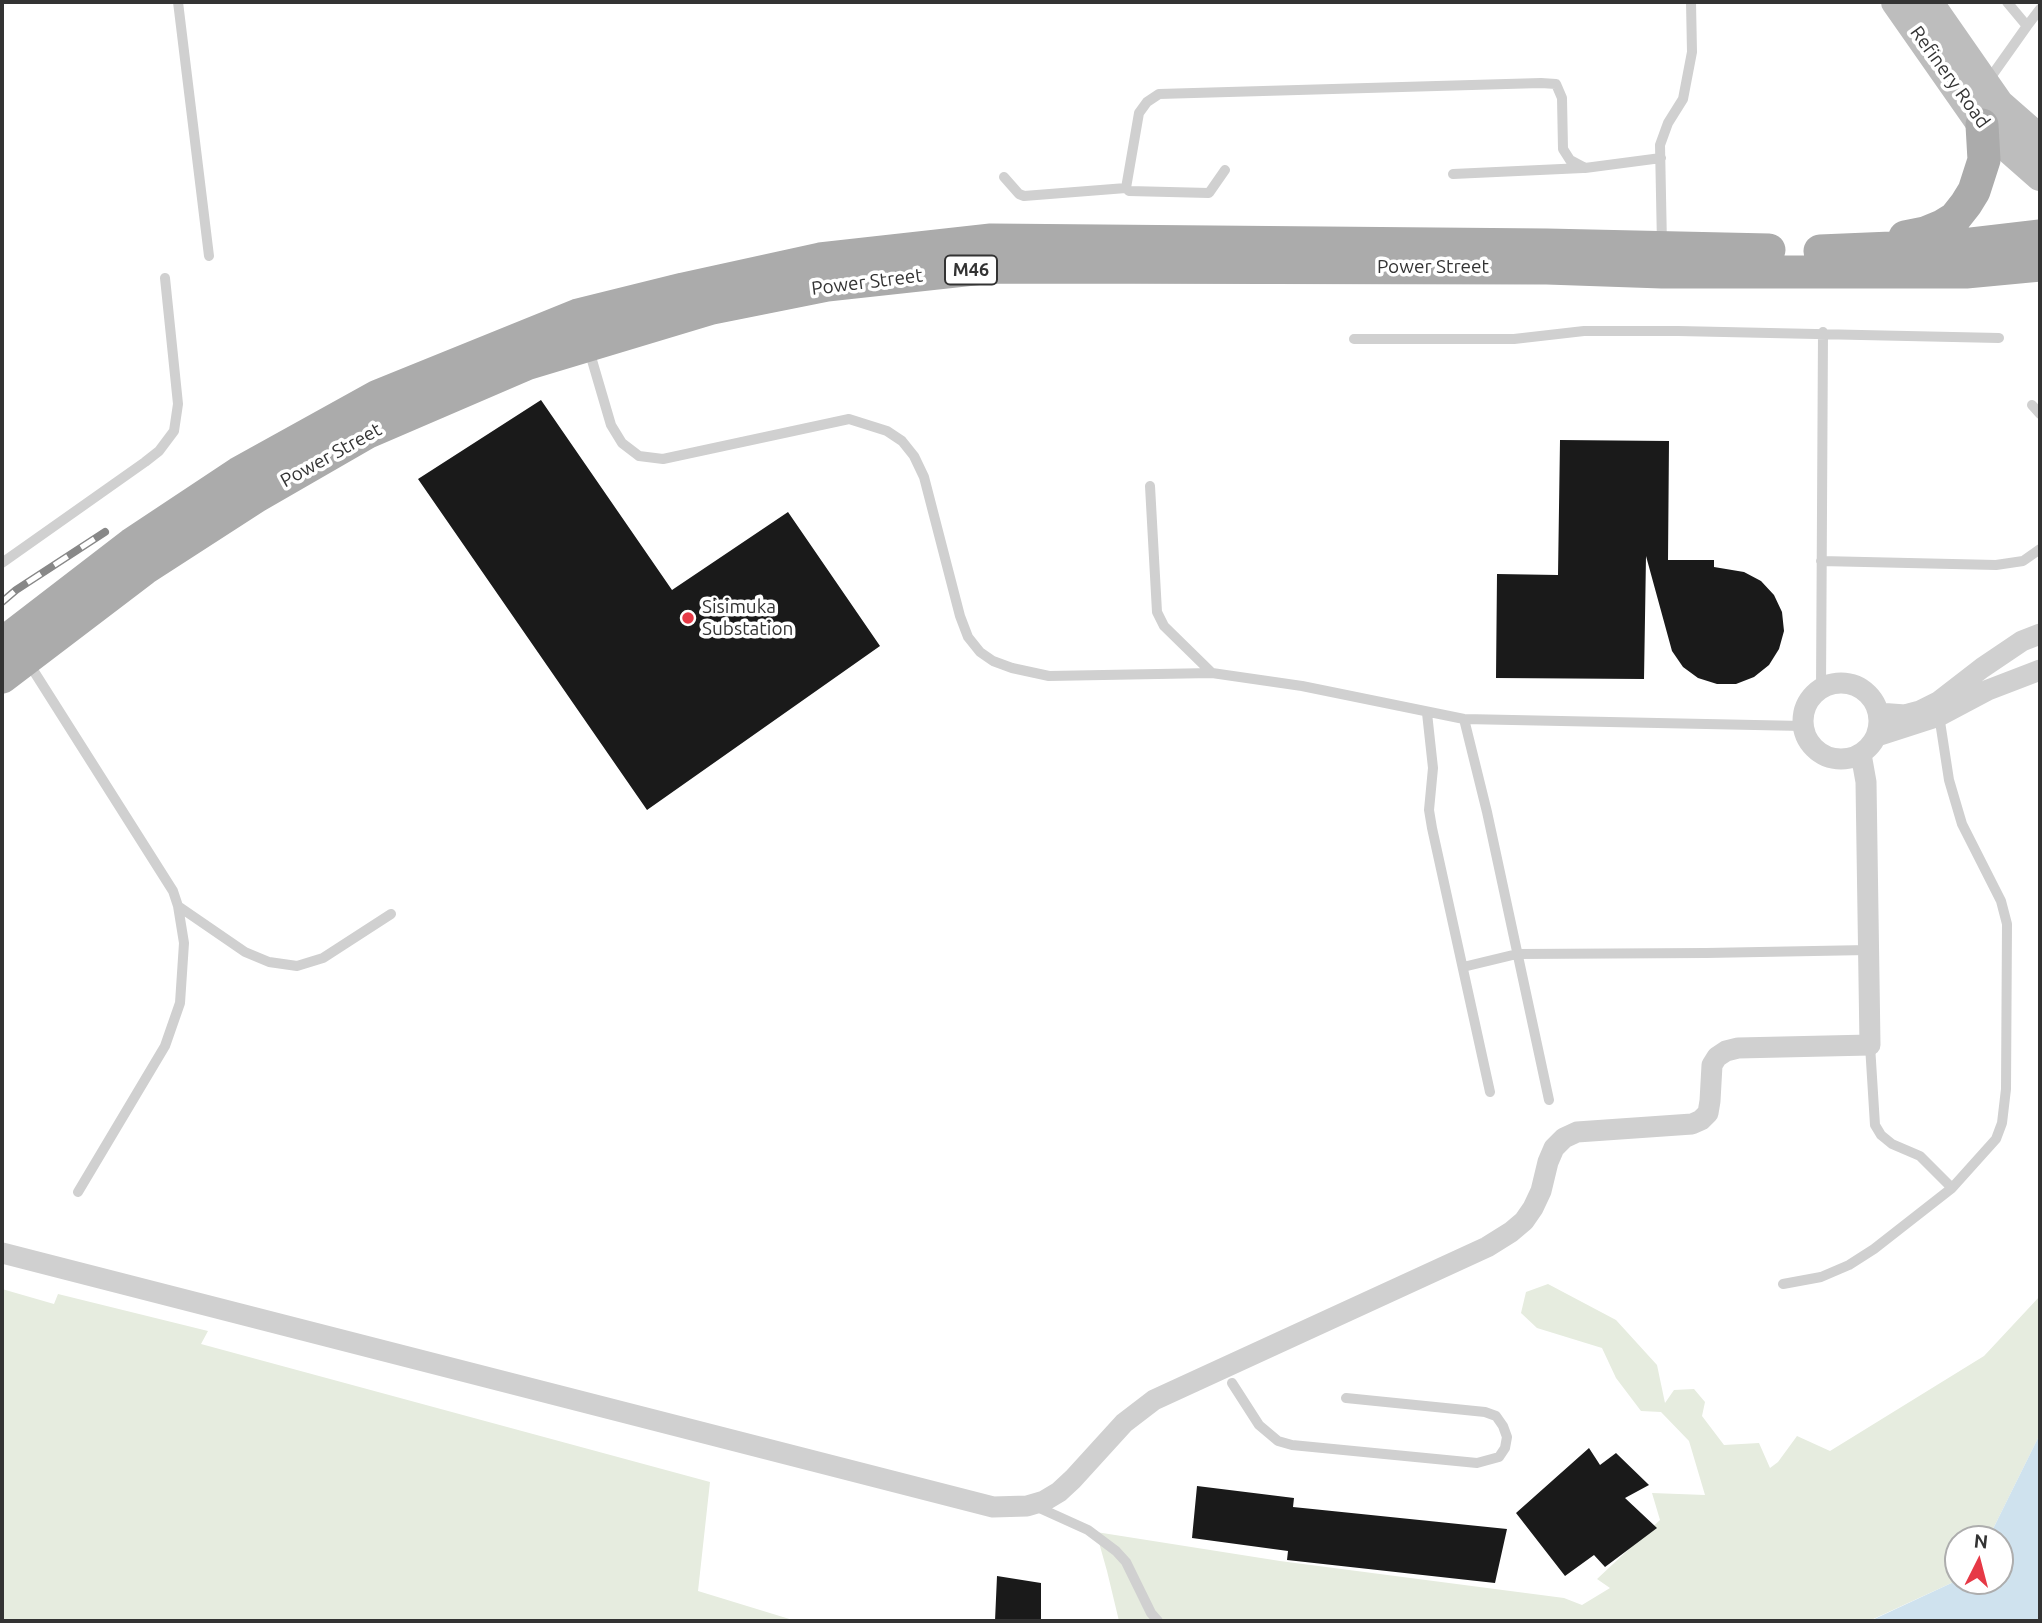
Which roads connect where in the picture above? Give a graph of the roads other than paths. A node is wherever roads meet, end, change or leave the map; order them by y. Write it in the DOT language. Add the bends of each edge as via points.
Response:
graph roads {
  1 [pos="178,2"];
  2 [pos="1691,2"];
  3 [pos="1896,2"];
  4 [pos="1928,2"];
  5 [pos="2007,2"];
  6 [pos="2040,9"];
  7 [pos="2027,26"];
  8 [pos="1986,84"];
  9 [pos="1982,125"];
  10 [pos="2040,140"];
  11 [pos="1661,158"];
  12 [pos="1584,168"];
  13 [pos="1225,170"];
  14 [pos="1453,174"];
  15 [pos="2040,176"];
  16 [pos="1004,177"];
  17 [pos="1126,188"];
  18 [pos="2040,236"];
  19 [pos="1816,251"];
  20 [pos="209,256"];
  21 [pos="1662,260"];
  22 [pos="2035,268"];
  23 [pos="165,278"];
  24 [pos="583,330"];
  25 [pos="1822,332"];
  26 [pos="1999,338"];
  27 [pos="1354,339"];
  28 [pos="2032,405"];
  29 [pos="2040,414"];
  30 [pos="1150,486"];
  31 [pos="2040,550"];
  32 [pos="1821,561"];
  33 [pos="2,563"];
  34 [pos="2040,635"];
  35 [pos="10,654"];
  36 [pos="2040,670"];
  37 [pos="1212,673"];
  38 [pos="1821,689"];
  39 [pos="1939,709"];
  40 [pos="1427,713"];
  41 [pos="1878,713"];
  42 [pos="1464,719"];
  43 [pos="1803,726"];
  44 [pos="1877,736"];
  45 [pos="1861,754"];
  46 [pos="178,906"];
  47 [pos="391,914"];
  48 [pos="1868,950"];
  49 [pos="1517,954"];
  50 [pos="1463,967"];
  51 [pos="1870,1045"];
  52 [pos="1490,1092"];
  53 [pos="1549,1100"];
  54 [pos="1952,1188"];
  55 [pos="78,1192"];
  56 [pos="2,1253"];
  57 [pos="1783,1284"];
  58 [pos="1232,1383"];
  59 [pos="1346,1398"];
  60 [pos="1033,1505"];
  61 [pos="1158,1621"];
  1 -- 20 [label="lane"];
  2 -- 11 [label="lane" via="1692,52 1683,99 1668,123 1660,145"];
  3 -- 9 [label="main road, Refinery Road"];
  4 -- 8 [label="main road, Refinery Road"];
  5 -- 7 [label="lane"];
  6 -- 7 [label="lane"];
  7 -- 8 [label="lane"];
  8 -- 10 [label="main road, Refinery Road" via="1999,104"];
  9 -- 15 [label="main road, Refinery Road"];
  9 -- 19 [label="main road" via="1980,175 1955,218 1925,233"];
  11 -- 12 [label="lane"];
  11 -- 21 [label="lane"];
  12 -- 14 [label="lane"];
  12 -- 17 [label="lane" via="1563,149 1562,98 1556,84 1159,94 1139,113"];
  13 -- 17 [label="lane" via="1209,193"];
  16 -- 17 [label="lane" via="1024,196"];
  18 -- 19 [label="main road, Power Street / M46" via="1963,245"];
  19 -- 21 [label="main road, Power Street / M46"];
  21 -- 22 [label="main road, Power Street / M46" via="1966,272"];
  21 -- 24 [label="main road, Power Street / M46" via="1309,254 991,240 823,272 683,289"];
  23 -- 33 [label="lane" via="178,404 174,431 145,462"];
  24 -- 35 [label="main road, Power Street / M46" via="379,396 239,473"];
  24 -- 37 [label="lane" via="611,425 622,443 639,456 663,459 849,419 902,441 924,477 968,637 993,661 1049,676"];
  25 -- 26 [label="lane"];
  25 -- 27 [label="lane" via="1584,331 1514,338"];
  25 -- 32 [label="lane"];
  28 -- 29 [label="lane"];
  30 -- 37 [label="lane" via="1157,612 1164,626"];
  31 -- 32 [label="lane" via="2023,561 1996,565"];
  32 -- 38 [label="lane"];
  34 -- 39 [label="street" via="2022,641 1982,668"];
  35 -- 46 [label="lane" via="159,865"];
  36 -- 39 [label="street"];
  37 -- 40 [label="lane" via="1302,686"];
  38 -- 41 [label="street" via="1832,684 1856,686 1874,701"];
  38 -- 43 [label="street" via="1807,705"];
  39 -- 41 [label="street" via="1905,715"];
  39 -- 44 [label="street"];
  39 -- 54 [label="lane" via="1949,780 1962,824 2001,901 2007,924 2006,1089 2001,1123 1996,1139"];
  40 -- 42 [label="lane"];
  40 -- 50 [label="lane" via="1433,768 1429,810"];
  41 -- 44 [label="street"];
  42 -- 43 [label="lane"];
  42 -- 49 [label="lane"];
  43 -- 45 [label="street" via="1814,748 1825,756 1850,759"];
  44 -- 45 [label="street"];
  45 -- 48 [label="street" via="1866,782"];
  46 -- 47 [label="lane" via="245,953 297,966 323,958"];
  46 -- 55 [label="lane" via="184,966 175,1020 165,1046"];
  48 -- 49 [label="lane"];
  48 -- 51 [label="street"];
  49 -- 50 [label="lane"];
  49 -- 53 [label="lane"];
  50 -- 52 [label="lane"];
  51 -- 54 [label="lane" via="1875,1125 1892,1144 1920,1156"];
  51 -- 60 [label="street" via="1738,1048 1717,1057 1712,1065 1708,1113 1702,1120 1577,1132 1564,1138 1548,1162 1534,1208 1511,1233 1154,1400 1124,1423 1059,1492"];
  54 -- 57 [label="lane" via="1849,1265"];
  56 -- 60 [label="street" via="993,1507"];
  58 -- 59 [label="lane" via="1259,1425 1278,1441 1292,1445 1477,1463 1499,1457 1505,1448 1503,1426 1496,1416 1485,1412"];
  60 -- 61 [label="lane" via="1088,1530 1116,1551"];
}
